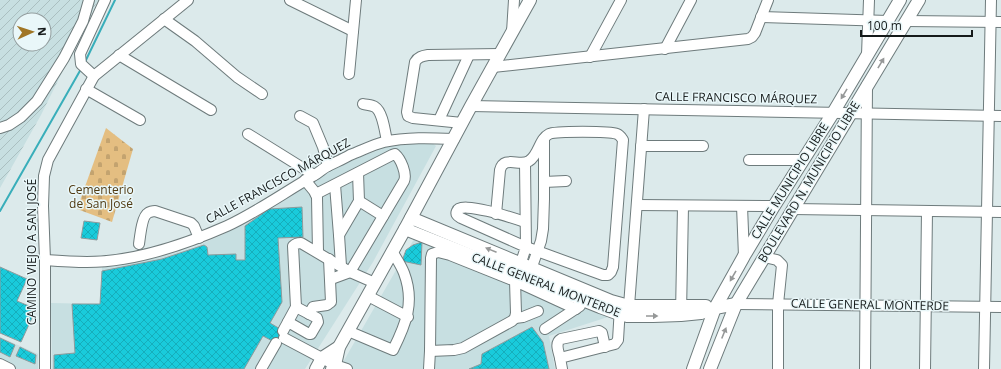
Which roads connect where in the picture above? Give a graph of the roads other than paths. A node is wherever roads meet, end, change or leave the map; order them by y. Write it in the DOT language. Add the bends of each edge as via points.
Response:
graph roads {
  1 [pos="89,0"];
  2 [pos="105,0"];
  3 [pos="188,0"];
  4 [pos="290,0"];
  5 [pos="356,0"];
  6 [pos="514,0"];
  7 [pos="530,0"];
  8 [pos="621,0"];
  9 [pos="691,0"];
  10 [pos="768,0"];
  11 [pos="869,0"];
  12 [pos="900,0"];
  13 [pos="919,0"];
  14 [pos="991,0"];
  15 [pos="761,17"];
  16 [pos="164,19"];
  17 [pos="868,20"];
  18 [pos="888,21"];
  19 [pos="906,21"];
  20 [pos="996,22"];
  21 [pos="353,31"];
  22 [pos="512,33"];
  23 [pos="664,49"];
  24 [pos="469,54"];
  25 [pos="500,54"];
  26 [pos="119,55"];
  27 [pos="868,55"];
  28 [pos="590,57"];
  29 [pos="493,67"];
  30 [pos="92,74"];
  31 [pos="350,74"];
  32 [pos="867,86"];
  33 [pos="86,89"];
  34 [pos="262,94"];
  35 [pos="363,104"];
  36 [pos="471,106"];
  37 [pos="644,109"];
  38 [pos="211,110"];
  39 [pos="833,113"];
  40 [pos="851,113"];
  41 [pos="867,113"];
  42 [pos="300,116"];
  43 [pos="989,116"];
  44 [pos="1001,116"];
  45 [pos="140,120"];
  46 [pos="439,120"];
  47 [pos="462,123"];
  48 [pos="0,128"];
  49 [pos="248,134"];
  50 [pos="544,137"];
  51 [pos="454,139"];
  52 [pos="387,141"];
  53 [pos="641,146"];
  54 [pos="703,146"];
  55 [pos="749,160"];
  56 [pos="803,160"];
  57 [pos="525,163"];
  58 [pos="328,166"];
  59 [pos="358,173"];
  60 [pos="310,178"];
  61 [pos="566,181"];
  62 [pos="544,182"];
  63 [pos="335,185"];
  64 [pos="316,194"];
  65 [pos="359,201"];
  66 [pos="637,205"];
  67 [pos="682,206"];
  68 [pos="742,206"];
  69 [pos="774,206"];
  70 [pos="793,209"];
  71 [pos="866,210"];
  72 [pos="926,211"];
  73 [pos="987,212"];
  74 [pos="1001,212"];
  75 [pos="496,214"];
  76 [pos="383,216"];
  77 [pos="411,218"];
  78 [pos="525,222"];
  79 [pos="405,229"];
  80 [pos="339,235"];
  81 [pos="199,238"];
  82 [pos="139,244"];
  83 [pos="526,247"];
  84 [pos="392,251"];
  85 [pos="318,252"];
  86 [pos="538,252"];
  87 [pos="744,256"];
  88 [pos="764,257"];
  89 [pos="330,259"];
  90 [pos="45,260"];
  91 [pos="341,266"];
  92 [pos="350,272"];
  93 [pos="523,275"];
  94 [pos="330,279"];
  95 [pos="375,283"];
  96 [pos="368,296"];
  97 [pos="736,304"];
  98 [pos="778,304"];
  99 [pos="581,305"];
  100 [pos="866,305"];
  101 [pos="925,306"];
  102 [pos="296,307"];
  103 [pos="985,307"];
  104 [pos="1001,307"];
  105 [pos="715,308"];
  106 [pos="624,310"];
  107 [pos="681,310"];
  108 [pos="538,311"];
  109 [pos="310,314"];
  110 [pos="408,316"];
  111 [pos="515,318"];
  112 [pos="545,329"];
  113 [pos="348,332"];
  114 [pos="283,334"];
  115 [pos="339,347"];
  116 [pos="604,347"];
  117 [pos="430,351"];
  118 [pos="322,358"];
  119 [pos="560,358"];
  120 [pos="0,364"];
  121 [pos="333,367"];
  122 [pos="10,369"];
  123 [pos="45,369"];
  124 [pos="261,369"];
  125 [pos="316,369"];
  126 [pos="347,369"];
  127 [pos="429,369"];
  128 [pos="562,369"];
  129 [pos="693,369"];
  130 [pos="710,369"];
  131 [pos="778,369"];
  132 [pos="865,369"];
  133 [pos="925,369"];
  134 [pos="984,369"];
  1 -- 48 [label="street" via="83,21 64,58 36,101 22,117"];
  2 -- 30 [label="street" via="80,54 81,64"];
  3 -- 16 [label="street, CAMINO VIEJO A SAN JOSÉ"];
  4 -- 21 [label="street"];
  5 -- 21 [label="street"];
  6 -- 22 [label="street"];
  7 -- 22 [label="main road"];
  8 -- 28 [label="street"];
  9 -- 23 [label="street"];
  10 -- 15 [label="street"];
  11 -- 17 [label="street"];
  12 -- 18 [label="main road, CALLE MUNICIPIO LIBRE"];
  13 -- 19 [label="main road, BOULEVARD N. MUNICIPIO LIBRE"];
  14 -- 20 [label="street"];
  15 -- 17 [label="street"];
  15 -- 23 [label="street" via="755,33 744,40"];
  16 -- 26 [label="street, CAMINO VIEJO A SAN JOSÉ"];
  16 -- 34 [label="street"];
  17 -- 18 [label="street"];
  17 -- 27 [label="street"];
  18 -- 27 [label="main road, CALLE MUNICIPIO LIBRE"];
  19 -- 20 [label="street"];
  32 -- 19 [label="main road, BOULEVARD N. MUNICIPIO LIBRE, one-way"];
  20 -- 43 [label="street"];
  21 -- 31 [label="street"];
  22 -- 25 [label="main road"];
  23 -- 28 [label="street"];
  24 -- 25 [label="street"];
  24 -- 46 [label="street"];
  24 -- 46 [label="street" via="422,56 415,62 406,112 412,118"];
  25 -- 29 [label="main road"];
  26 -- 30 [label="street, CAMINO VIEJO A SAN JOSÉ"];
  26 -- 38 [label="street"];
  27 -- 39 [label="main road, CALLE MUNICIPIO LIBRE, one-way"];
  28 -- 29 [label="street"];
  29 -- 36 [label="main road"];
  30 -- 33 [label="street, CAMINO VIEJO A SAN JOSÉ"];
  32 -- 40 [label="main road, BOULEVARD N. MUNICIPIO LIBRE"];
  32 -- 41 [label="street"];
  33 -- 45 [label="street"];
  33 -- 90 [label="street, CAMINO VIEJO A SAN JOSÉ" via="48,160 44,176"];
  35 -- 52 [label="street" via="379,110"];
  36 -- 37 [label="street, CALLE FRANCISCO MÁRQUEZ"];
  36 -- 47 [label="main road"];
  37 -- 39 [label="street, CALLE FRANCISCO MÁRQUEZ"];
  37 -- 53 [label="street"];
  39 -- 40 [label="street, CALLE FRANCISCO MÁRQUEZ"];
  39 -- 56 [label="main road, CALLE MUNICIPIO LIBRE"];
  40 -- 41 [label="street, CALLE FRANCISCO MÁRQUEZ"];
  40 -- 70 [label="main road, BOULEVARD N. MUNICIPIO LIBRE"];
  41 -- 43 [label="street, CALLE FRANCISCO MÁRQUEZ"];
  41 -- 71 [label="street"];
  42 -- 58 [label="street" via="313,123 324,147"];
  43 -- 44 [label="street, CALLE FRANCISCO MÁRQUEZ"];
  43 -- 73 [label="street"];
  46 -- 47 [label="street"];
  47 -- 51 [label="main road"];
  49 -- 60 [label="street"];
  50 -- 57 [label="street" via="532,158"];
  50 -- 62 [label="street"];
  50 -- 86 [label="street" via="559,132 607,132 618,134 622,140 614,267 611,272 603,275"];
  51 -- 52 [label="street, CALLE FRANCISCO MÁRQUEZ"];
  51 -- 77 [label="main road"];
  52 -- 58 [label="street, CALLE FRANCISCO MÁRQUEZ"];
  53 -- 54 [label="street"];
  53 -- 66 [label="street"];
  55 -- 56 [label="street"];
  56 -- 69 [label="main road, CALLE MUNICIPIO LIBRE"];
  57 -- 75 [label="street" via="507,162 501,165"];
  57 -- 78 [label="street"];
  58 -- 60 [label="street, CALLE FRANCISCO MÁRQUEZ"];
  59 -- 63 [label="street"];
  59 -- 65 [label="street"];
  59 -- 76 [label="street" via="392,155 395,154 399,158 405,178"];
  60 -- 64 [label="street"];
  60 -- 81 [label="street, CALLE FRANCISCO MÁRQUEZ" via="249,214"];
  61 -- 62 [label="street"];
  62 -- 86 [label="street" via="543,229"];
  63 -- 64 [label="street"];
  63 -- 80 [label="street"];
  64 -- 85 [label="street"];
  65 -- 76 [label="street"];
  65 -- 80 [label="street"];
  66 -- 67 [label="street"];
  66 -- 106 [label="street"];
  67 -- 68 [label="street"];
  67 -- 107 [label="street"];
  68 -- 69 [label="street"];
  68 -- 87 [label="street"];
  69 -- 87 [label="main road, CALLE MUNICIPIO LIBRE"];
  70 -- 71 [label="street"];
  70 -- 88 [label="main road, BOULEVARD N. MUNICIPIO LIBRE"];
  71 -- 72 [label="street"];
  71 -- 100 [label="street"];
  72 -- 73 [label="street"];
  72 -- 101 [label="street"];
  73 -- 74 [label="street"];
  73 -- 103 [label="street"];
  75 -- 78 [label="street"];
  75 -- 83 [label="street" via="467,207 460,208 456,213 461,218"];
  76 -- 92 [label="street"];
  77 -- 79 [label="main road"];
  93 -- 77 [label="main road, CALLE GENERAL MONTERDE, one-way"];
  78 -- 83 [label="street"];
  79 -- 84 [label="main road"];
  79 -- 93 [label="main road, CALLE GENERAL MONTERDE"];
  80 -- 91 [label="street"];
  81 -- 82 [label="street" via="191,223 155,211 145,215"];
  81 -- 90 [label="street, CALLE FRANCISCO MÁRQUEZ" via="160,251 114,260"];
  83 -- 86 [label="street"];
  83 -- 93 [label="street"];
  84 -- 95 [label="main road"];
  84 -- 110 [label="street" via="409,287"];
  85 -- 89 [label="street"];
  85 -- 102 [label="street" via="301,243 294,246"];
  86 -- 93 [label="street"];
  87 -- 105 [label="main road, CALLE MUNICIPIO LIBRE, one-way"];
  88 -- 97 [label="main road, BOULEVARD N. MUNICIPIO LIBRE"];
  88 -- 98 [label="street" via="777,260 782,265"];
  89 -- 91 [label="street"];
  89 -- 94 [label="street"];
  90 -- 123 [label="street, CAMINO VIEJO A SAN JOSÉ"];
  91 -- 92 [label="street"];
  92 -- 94 [label="street"];
  92 -- 95 [label="street"];
  93 -- 99 [label="main road, CALLE GENERAL MONTERDE"];
  93 -- 106 [label="main road, CALLE GENERAL MONTERDE" via="611,301"];
  93 -- 111 [label="street"];
  93 -- 117 [label="street" via="450,254 432,254"];
  94 -- 109 [label="street" via="331,302 313,307"];
  95 -- 96 [label="main road"];
  96 -- 110 [label="street"];
  96 -- 113 [label="main road"];
  97 -- 98 [label="street, CALLE GENERAL MONTERDE"];
  97 -- 105 [label="main road, CALLE GENERAL MONTERDE"];
  130 -- 97 [label="main road, BOULEVARD N. MUNICIPIO LIBRE, one-way"];
  98 -- 100 [label="street, CALLE GENERAL MONTERDE"];
  98 -- 131 [label="street"];
  99 -- 106 [label="main road, CALLE GENERAL MONTERDE"];
  99 -- 112 [label="street"];
  100 -- 101 [label="street, CALLE GENERAL MONTERDE"];
  100 -- 132 [label="street"];
  101 -- 103 [label="street, CALLE GENERAL MONTERDE"];
  101 -- 133 [label="street"];
  102 -- 109 [label="street"];
  102 -- 114 [label="street"];
  103 -- 104 [label="street, CALLE GENERAL MONTERDE"];
  103 -- 134 [label="street"];
  105 -- 107 [label="main road, CALLE GENERAL MONTERDE" via="704,306"];
  105 -- 129 [label="main road, CALLE MUNICIPIO LIBRE"];
  106 -- 107 [label="main road, CALLE GENERAL MONTERDE"];
  106 -- 116 [label="street" via="618,340 615,344"];
  108 -- 111 [label="street"];
  109 -- 114 [label="street" via="318,318 311,334"];
  110 -- 113 [label="street" via="393,350"];
  111 -- 117 [label="street" via="463,348"];
  113 -- 115 [label="main road"];
  114 -- 118 [label="street"];
  114 -- 124 [label="street"];
  115 -- 118 [label="main road"];
  115 -- 121 [label="main road"];
  116 -- 119 [label="street"];
  116 -- 119 [label="street" via="602,333 599,331 560,339 557,343"];
  117 -- 127 [label="street"];
  118 -- 121 [label="street"];
  118 -- 125 [label="main road"];
  119 -- 128 [label="street"];
  120 -- 122 [label="street"];
  121 -- 126 [label="street"];
}
